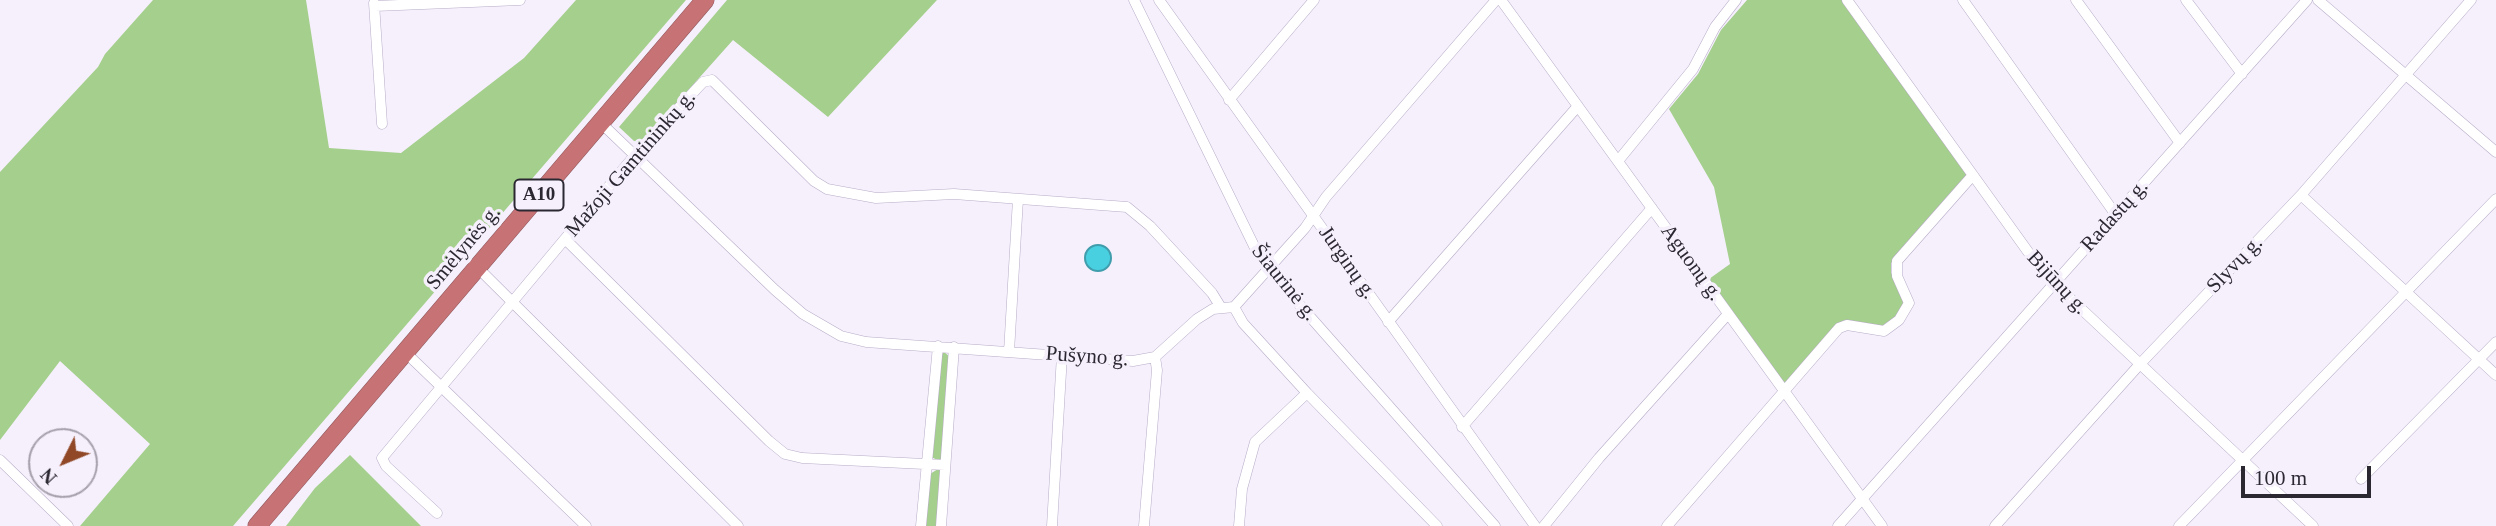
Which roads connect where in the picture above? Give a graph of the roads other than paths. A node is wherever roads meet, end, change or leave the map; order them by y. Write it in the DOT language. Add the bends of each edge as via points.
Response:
graph roads {
  1 [pos="520,0"];
  2 [pos="705,0"];
  3 [pos="1133,0"];
  4 [pos="1159,0"];
  5 [pos="1314,0"];
  6 [pos="1496,0"];
  7 [pos="1501,0"];
  8 [pos="1736,0"];
  9 [pos="1847,0"];
  10 [pos="1963,0"];
  11 [pos="2076,0"];
  12 [pos="2186,0"];
  13 [pos="2307,0"];
  14 [pos="2318,0"];
  15 [pos="2471,0"];
  16 [pos="374,3"];
  17 [pos="2242,74"];
  18 [pos="2407,76"];
  19 [pos="1229,100"];
  20 [pos="1578,106"];
  21 [pos="600,122"];
  22 [pos="382,124"];
  23 [pos="2180,144"];
  24 [pos="2496,152"];
  25 [pos="635,155"];
  26 [pos="1618,161"];
  27 [pos="1973,175"];
  28 [pos="2301,195"];
  29 [pos="1018,199"];
  30 [pos="2496,199"];
  31 [pos="1652,208"];
  32 [pos="1313,215"];
  33 [pos="2116,215"];
  34 [pos="565,239"];
  35 [pos="477,267"];
  36 [pos="1268,267"];
  37 [pos="2053,284"];
  38 [pos="2407,290"];
  39 [pos="510,303"];
  40 [pos="1220,306"];
  41 [pos="1234,307"];
  42 [pos="1728,314"];
  43 [pos="1388,322"];
  44 [pos="2496,342"];
  45 [pos="938,346"];
  46 [pos="954,347"];
  47 [pos="405,352"];
  48 [pos="1009,352"];
  49 [pos="1062,355"];
  50 [pos="1155,357"];
  51 [pos="2479,360"];
  52 [pos="2140,364"];
  53 [pos="2496,375"];
  54 [pos="442,385"];
  55 [pos="1307,393"];
  56 [pos="1784,393"];
  57 [pos="1462,427"];
  58 [pos="2244,459"];
  59 [pos="0,460"];
  60 [pos="926,464"];
  61 [pos="945,465"];
  62 [pos="2361,479"];
  63 [pos="1861,500"];
  64 [pos="437,513"];
  65 [pos="1432,524"];
  66 [pos="68,526"];
  67 [pos="257,526"];
  68 [pos="586,526"];
  69 [pos="738,526"];
  70 [pos="921,526"];
  71 [pos="941,526"];
  72 [pos="1052,526"];
  73 [pos="1144,526"];
  74 [pos="1239,526"];
  75 [pos="1495,526"];
  76 [pos="1535,526"];
  77 [pos="1544,526"];
  78 [pos="1667,526"];
  79 [pos="1838,526"];
  80 [pos="1882,526"];
  81 [pos="1995,526"];
  82 [pos="2179,526"];
  83 [pos="2314,526"];
  1 -- 16 [label="street"];
  2 -- 21 [label="highway, Smėlynės g. / A10"];
  3 -- 36 [label="street, Šiaurinė g." via="1238,220"];
  4 -- 19 [label="street, Jurginų g."];
  5 -- 19 [label="street"];
  6 -- 32 [label="street"];
  7 -- 20 [label="street, Aguonų g."];
  8 -- 26 [label="street" via="1714,27 1693,69"];
  9 -- 27 [label="street, Bijūnų g."];
  10 -- 33 [label="street"];
  11 -- 23 [label="street"];
  12 -- 17 [label="street"];
  13 -- 17 [label="street, Radastų g."];
  14 -- 18 [label="street"];
  15 -- 18 [label="street, Slyvų g."];
  16 -- 22 [label="street"];
  17 -- 23 [label="street, Radastų g."];
  18 -- 24 [label="street"];
  18 -- 28 [label="street, Slyvų g."];
  19 -- 32 [label="street, Jurginų g."];
  20 -- 26 [label="street, Aguonų g."];
  20 -- 43 [label="street"];
  21 -- 25 [label="street, Pušyno g."];
  21 -- 35 [label="highway, Smėlynės g. / A10"];
  23 -- 33 [label="street, Radastų g."];
  25 -- 29 [label="street, Mažoji Gamtininkų g." via="703,82 712,80 827,189 876,198 954,194"];
  25 -- 34 [label="street, Mažoji Gamtininkų g."];
  25 -- 45 [label="street, Pušyno g." via="775,290 817,324 866,342"];
  26 -- 31 [label="street, Aguonų g."];
  27 -- 37 [label="street, Bijūnų g."];
  27 -- 56 [label="street" via="1897,261 1897,276 1909,303 1899,320 1884,331 1839,328"];
  28 -- 38 [label="street"];
  28 -- 52 [label="street, Slyvų g."];
  29 -- 40 [label="street, Mažoji Gamtininkų g." via="1127,207 1150,226"];
  29 -- 48 [label="street"];
  30 -- 38 [label="street"];
  31 -- 42 [label="street, Aguonų g."];
  31 -- 57 [label="street"];
  32 -- 36 [label="street"];
  32 -- 43 [label="street, Jurginų g."];
  33 -- 37 [label="street, Radastų g."];
  34 -- 39 [label="street, Mažoji Gamtininkų g."];
  34 -- 60 [label="street" via="785,454"];
  35 -- 39 [label="street"];
  35 -- 47 [label="highway, Smėlynės g. / A10"];
  36 -- 41 [label="street"];
  36 -- 75 [label="street, Šiaurinė g."];
  37 -- 52 [label="street, Bijūnų g."];
  37 -- 63 [label="street, Radastų g."];
  38 -- 51 [label="street"];
  38 -- 58 [label="street"];
  39 -- 54 [label="street, Mažoji Gamtininkų g."];
  39 -- 69 [label="street"];
  40 -- 41 [label="street"];
  40 -- 50 [label="street, Pušyno g." via="1197,318"];
  41 -- 55 [label="street" via="1242,323"];
  42 -- 56 [label="street, Aguonų g."];
  42 -- 77 [label="street"];
  43 -- 57 [label="street, Jurginų g."];
  44 -- 51 [label="street"];
  45 -- 46 [label="street, Pušyno g."];
  45 -- 60 [label="street"];
  46 -- 48 [label="street, Pušyno g."];
  46 -- 61 [label="street"];
  47 -- 54 [label="street"];
  47 -- 67 [label="highway, Smėlynės g. / A10"];
  48 -- 49 [label="street, Pušyno g."];
  49 -- 50 [label="street, Pušyno g." via="1133,361"];
  49 -- 72 [label="street"];
  50 -- 73 [label="street"];
  51 -- 53 [label="street"];
  51 -- 62 [label="street"];
  52 -- 58 [label="street, Bijūnų g."];
  52 -- 81 [label="street, Slyvų g."];
  54 -- 64 [label="street, Mažoji Gamtininkų g." via="382,458"];
  54 -- 68 [label="street"];
  55 -- 65 [label="street"];
  55 -- 74 [label="street" via="1255,442 1242,489"];
  56 -- 63 [label="street, Aguonų g."];
  56 -- 78 [label="street"];
  57 -- 76 [label="street, Jurginų g."];
  58 -- 82 [label="street"];
  58 -- 83 [label="street, Bijūnų g."];
  59 -- 66 [label="street"];
  60 -- 61 [label="street"];
  60 -- 70 [label="street"];
  61 -- 71 [label="street"];
  63 -- 79 [label="street, Radastų g."];
  63 -- 80 [label="street, Aguonų g."];
}
